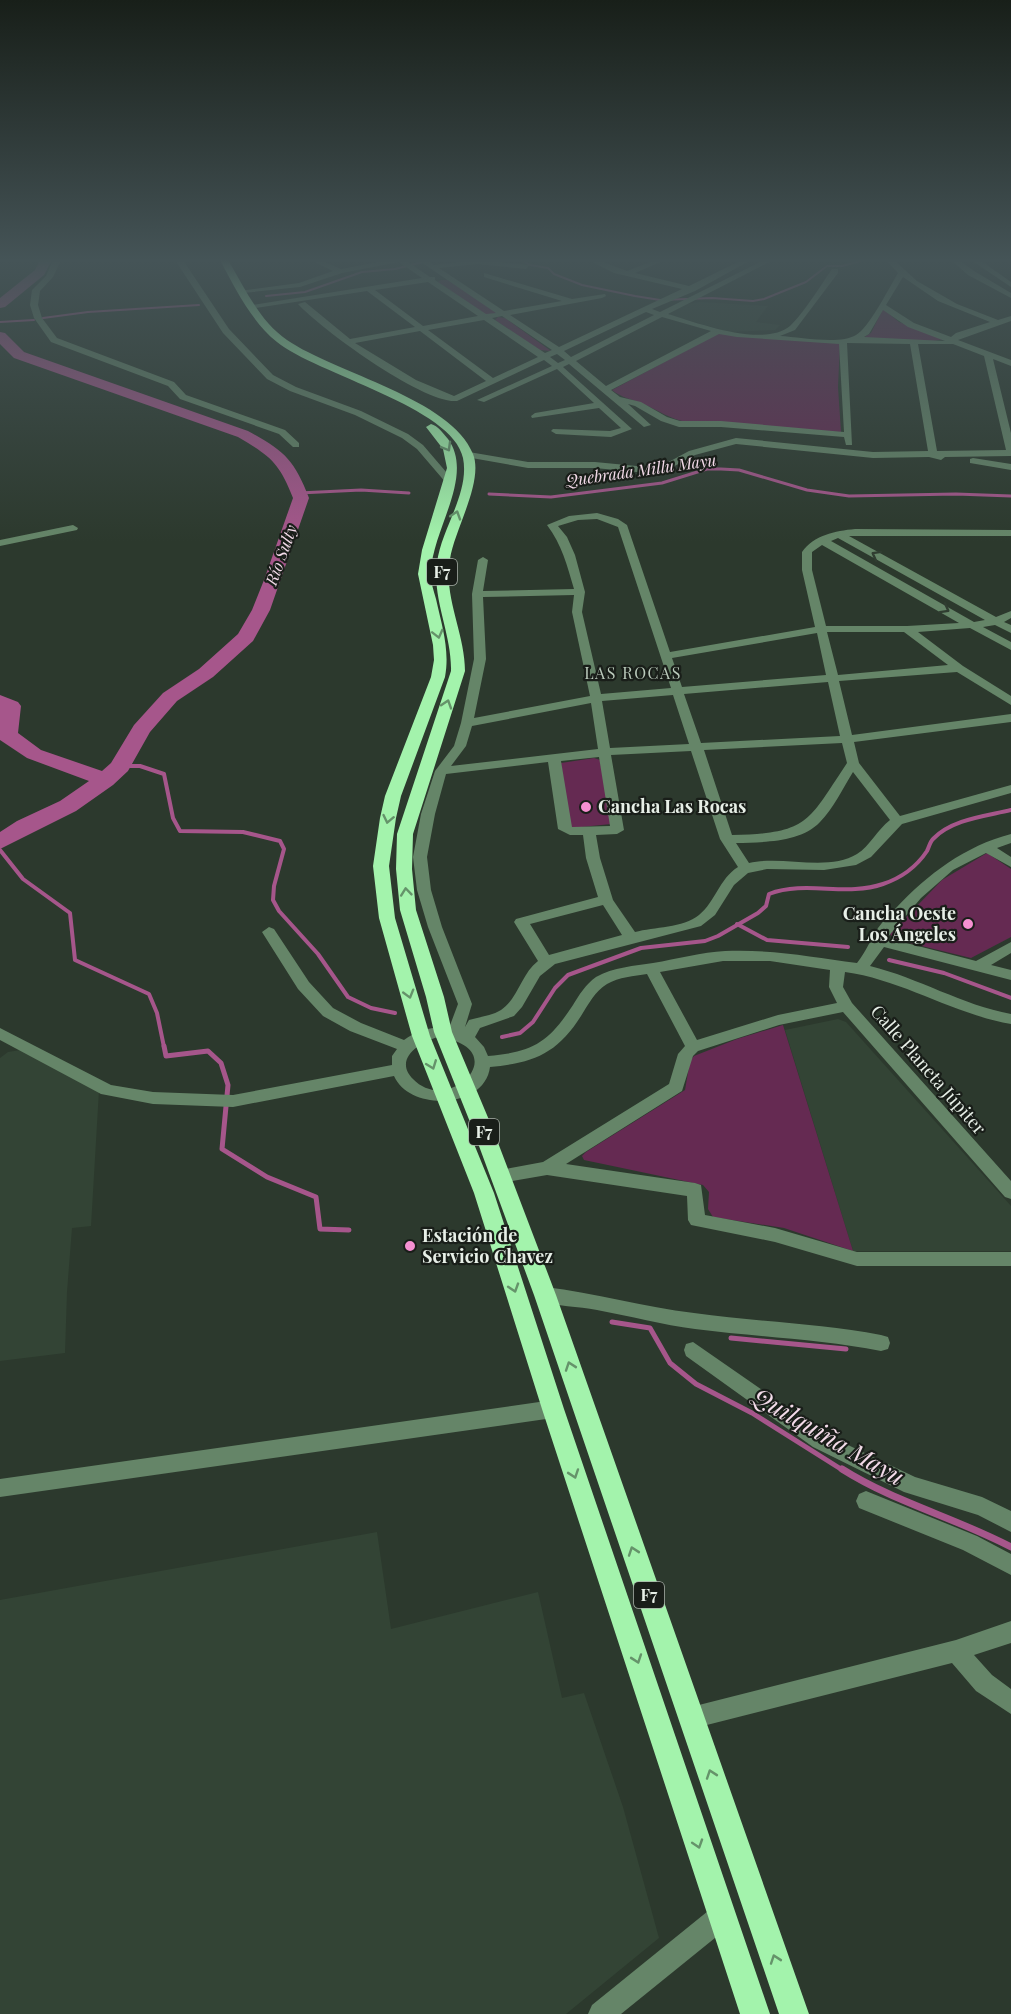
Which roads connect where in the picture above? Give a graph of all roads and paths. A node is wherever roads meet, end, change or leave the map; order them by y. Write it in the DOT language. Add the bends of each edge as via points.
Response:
graph roads {
  1 [pos="91,354"];
  2 [pos="248,354"];
  3 [pos="289,354"];
  4 [pos="301,354"];
  5 [pos="367,354"];
  6 [pos="454,354"];
  7 [pos="540,354"];
  8 [pos="552,354"];
  9 [pos="562,354"];
  10 [pos="583,354"];
  11 [pos="675,354"];
  12 [pos="844,354"];
  13 [pos="916,354"];
  14 [pos="988,355"];
  15 [pos="545,357"];
  16 [pos="569,361"];
  17 [pos="1011,363"];
  18 [pos="558,366"];
  19 [pos="493,382"];
  20 [pos="606,389"];
  21 [pos="617,399"];
  22 [pos="481,400"];
  23 [pos="600,405"];
  24 [pos="535,416"];
  25 [pos="647,425"];
  26 [pos="733,426"];
  27 [pos="556,431"];
  28 [pos="793,431"];
  29 [pos="848,435"];
  30 [pos="736,441"];
  31 [pos="296,445"];
  32 [pos="1011,452"];
  33 [pos="850,453"];
  34 [pos="469,455"];
  35 [pos="933,456"];
  36 [pos="1011,467"];
  37 [pos="450,482"];
  38 [pos="73,528"];
  39 [pos="1011,533"];
  40 [pos="838,534"];
  41 [pos="821,540"];
  42 [pos="0,543"];
  43 [pos="483,560"];
  44 [pos="580,592"];
  45 [pos="477,594"];
  46 [pos="1011,614"];
  47 [pos="996,622"];
  48 [pos="973,625"];
  49 [pos="822,629"];
  50 [pos="907,629"];
  51 [pos="1011,630"];
  52 [pos="1011,647"];
  53 [pos="666,656"];
  54 [pos="959,668"];
  55 [pos="833,679"];
  56 [pos="676,691"];
  57 [pos="597,698"];
  58 [pos="1011,701"];
  59 [pos="1011,718"];
  60 [pos="467,723"];
  61 [pos="849,739"];
  62 [pos="696,746"];
  63 [pos="606,752"];
  64 [pos="554,759"];
  65 [pos="853,763"];
  66 [pos="441,771"];
  67 [pos="1011,789"];
  68 [pos="897,821"];
  69 [pos="589,832"];
  70 [pos="1011,838"];
  71 [pos="727,839"];
  72 [pos="987,847"];
  73 [pos="1011,862"];
  74 [pos="746,869"];
  75 [pos="606,900"];
  76 [pos="269,932"];
  77 [pos="632,937"];
  78 [pos="880,940"];
  79 [pos="1011,946"];
  80 [pos="546,962"];
  81 [pos="838,965"];
  82 [pos="978,966"];
  83 [pos="651,968"];
  84 [pos="860,969"];
  85 [pos="1011,975"];
  86 [pos="846,1006"];
  87 [pos="1011,1019"];
  88 [pos="455,1035"];
  89 [pos="2,1038"];
  90 [pos="413,1041"];
  91 [pos="693,1047"];
  92 [pos="483,1062"];
  93 [pos="398,1070"];
  94 [pos="466,1088"];
  95 [pos="444,1095"];
  96 [pos="547,1168"];
  97 [pos="501,1176"];
  98 [pos="1011,1192"];
  99 [pos="1011,1259"];
  100 [pos="545,1295"];
  101 [pos="881,1343"];
  102 [pos="693,1350"];
  103 [pos="553,1409"];
  104 [pos="0,1488"];
  105 [pos="866,1501"];
  106 [pos="1011,1522"];
  107 [pos="1011,1565"];
  108 [pos="1011,1632"];
  109 [pos="956,1651"];
  110 [pos="1011,1703"];
  111 [pos="692,1718"];
  112 [pos="722,1916"];
  113 [pos="601,2014"];
  114 [pos="755,2014"];
  115 [pos="794,2014"];
  1 -- 31 [label="street" via="171,384 183,397 282,432"];
  2 -- 37 [label="street" via="270,377 405,436 420,447"];
  3 -- 37 [label="highway, F7, one-way" via="433,428 452,453"];
  4 -- 34 [label="highway" via="416,406 447,426"];
  5 -- 19 [label="street" via="430,391 454,399"];
  6 -- 19 [label="street"];
  7 -- 15 [label="street"];
  8 -- 15 [label="street"];
  9 -- 16 [label="street"];
  10 -- 16 [label="street"];
  11 -- 20 [label="street"];
  12 -- 29 [label="street"];
  13 -- 35 [label="street"];
  14 -- 17 [label="street"];
  14 -- 32 [label="street" via="1000,389"];
  15 -- 18 [label="street"];
  15 -- 19 [label="street"];
  16 -- 18 [label="street"];
  16 -- 20 [label="street"];
  18 -- 22 [label="street"];
  18 -- 23 [label="street"];
  20 -- 21 [label="street"];
  21 -- 25 [label="street"];
  21 -- 26 [label="street" via="638,404 679,424"];
  23 -- 24 [label="street"];
  23 -- 27 [label="street" via="627,429 611,434"];
  26 -- 28 [label="street"];
  26 -- 30 [label="street" via="740,431"];
  28 -- 29 [label="street"];
  28 -- 33 [label="street"];
  29 -- 33 [label="street"];
  30 -- 33 [label="street"];
  30 -- 34 [label="street" via="692,453 666,467 647,470 518,464"];
  32 -- 35 [label="street"];
  33 -- 35 [label="street"];
  88 -- 34 [label="highway, F7, one-way" via="435,997 408,910 404,869 405,834 458,671 456,637 443,589 442,568 468,478"];
  35 -- 36 [label="street"];
  37 -- 90 [label="highway, F7, one-way" via="424,574 441,660 430,701 393,796 381,866 387,918"];
  38 -- 42 [label="street"];
  39 -- 40 [label="street"];
  40 -- 41 [label="street"];
  47 -- 40 [label="street, one-way"];
  41 -- 48 [label="street, one-way"];
  41 -- 49 [label="street" via="807,552 807,570"];
  43 -- 45 [label="street"];
  44 -- 45 [label="street"];
  44 -- 53 [label="street" via="570,555 552,525 578,517 611,518 622,525"];
  44 -- 57 [label="street" via="578,612"];
  45 -- 60 [label="street" via="480,659"];
  46 -- 47 [label="street"];
  47 -- 48 [label="street"];
  47 -- 51 [label="street"];
  48 -- 50 [label="street"];
  48 -- 52 [label="street"];
  49 -- 50 [label="street"];
  49 -- 53 [label="street"];
  49 -- 55 [label="street"];
  50 -- 54 [label="street"];
  53 -- 56 [label="street"];
  54 -- 55 [label="street"];
  54 -- 58 [label="street"];
  55 -- 56 [label="street"];
  55 -- 61 [label="street"];
  56 -- 57 [label="street"];
  56 -- 62 [label="street"];
  57 -- 60 [label="street"];
  57 -- 63 [label="street"];
  59 -- 61 [label="street"];
  60 -- 66 [label="street" via="460,746"];
  61 -- 62 [label="street"];
  61 -- 65 [label="street"];
  62 -- 63 [label="street"];
  62 -- 71 [label="street"];
  63 -- 64 [label="street"];
  63 -- 69 [label="street" via="616,830"];
  64 -- 66 [label="street"];
  64 -- 69 [label="street" via="565,829"];
  65 -- 68 [label="street"];
  65 -- 71 [label="street" via="808,827 791,833"];
  66 -- 88 [label="street" via="420,857 424,890 435,927 465,1004"];
  67 -- 68 [label="street"];
  68 -- 74 [label="street" via="883,832 874,848 850,862"];
  69 -- 75 [label="street"];
  70 -- 72 [label="street"];
  71 -- 74 [label="street"];
  72 -- 73 [label="street"];
  72 -- 78 [label="street" via="948,867 884,930"];
  74 -- 77 [label="street" via="732,876 706,916 695,923"];
  75 -- 77 [label="street"];
  75 -- 80 [label="street" via="521,922"];
  76 -- 90 [label="street" via="314,998 328,1011 358,1027"];
  77 -- 80 [label="street"];
  78 -- 82 [label="street"];
  78 -- 84 [label="street"];
  79 -- 82 [label="street"];
  80 -- 88 [label="street" via="526,984 511,1011"];
  81 -- 83 [label="street" via="758,956"];
  81 -- 84 [label="street"];
  81 -- 86 [label="street, Calle Planeta Júpiter" via="836,987"];
  82 -- 85 [label="street"];
  83 -- 91 [label="street"];
  83 -- 92 [label="street" via="601,981 567,1026 534,1053"];
  84 -- 87 [label="street" via="889,976 989,1015"];
  86 -- 91 [label="street" via="778,1020"];
  86 -- 98 [label="street, Calle Planeta Júpiter"];
  88 -- 90 [label="street"];
  88 -- 92 [label="street" via="480,1050"];
  88 -- 94 [label="highway, F7"];
  89 -- 93 [label="street" via="107,1090 211,1102"];
  90 -- 93 [label="street" via="399,1055"];
  90 -- 95 [label="highway, F7, one-way"];
  91 -- 96 [label="street" via="686,1054 676,1087"];
  92 -- 94 [label="street" via="477,1079"];
  93 -- 95 [label="street" via="413,1088"];
  94 -- 95 [label="street"];
  94 -- 97 [label="highway, F7"];
  95 -- 103 [label="highway, F7, one-way" via="484,1193"];
  96 -- 97 [label="street"];
  96 -- 99 [label="street" via="695,1190 697,1220 775,1235 857,1259"];
  97 -- 100 [label="highway, F7"];
  100 -- 101 [label="street" via="692,1321 794,1334 839,1335"];
  111 -- 100 [label="highway, F7, one-way"];
  102 -- 106 [label="street" via="820,1441 911,1485 982,1507"];
  103 -- 104 [label="street"];
  103 -- 112 [label="highway, F7, one-way"];
  105 -- 107 [label="street"];
  108 -- 109 [label="street"];
  109 -- 110 [label="street" via="984,1683"];
  109 -- 111 [label="street"];
  115 -- 111 [label="highway, F7, one-way"];
  112 -- 113 [label="street"];
  112 -- 114 [label="highway, F7"];
}
